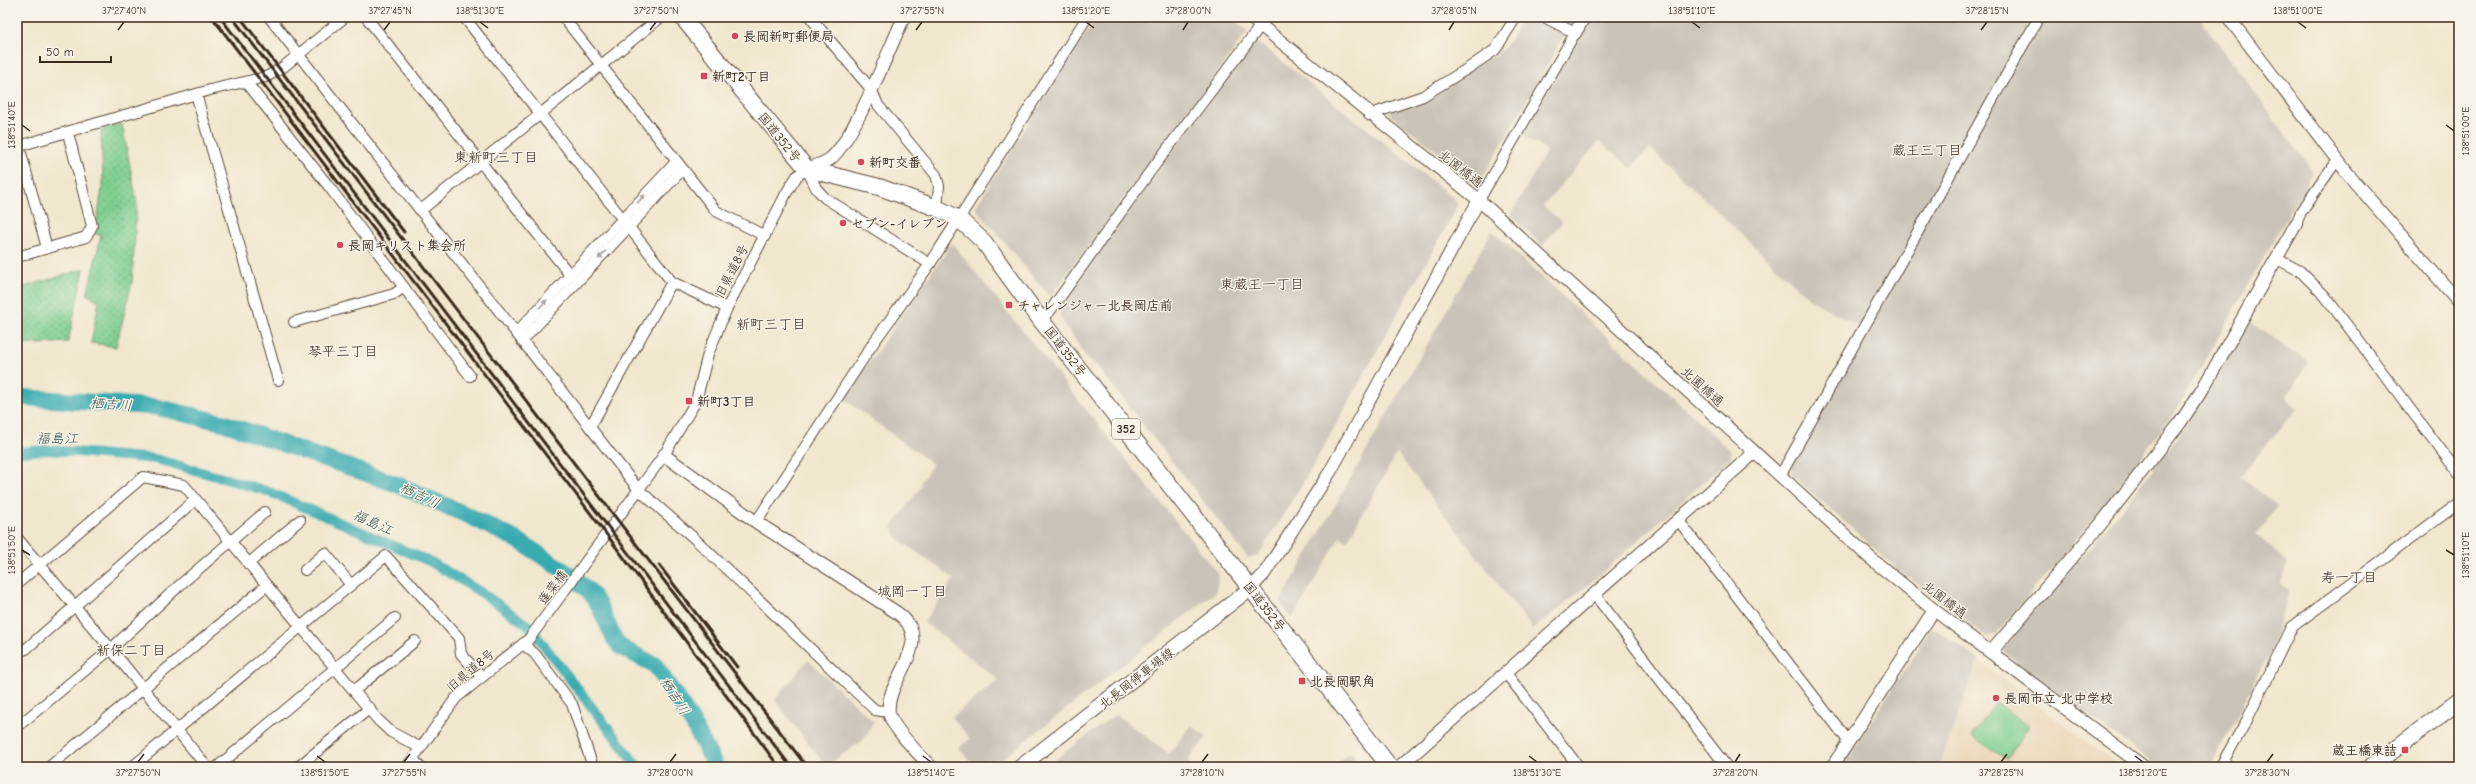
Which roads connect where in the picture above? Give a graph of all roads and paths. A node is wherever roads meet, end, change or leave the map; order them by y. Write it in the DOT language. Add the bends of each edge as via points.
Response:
graph roads {
  1 [pos="269,17"];
  2 [pos="345,17"];
  3 [pos="366,17"];
  4 [pos="464,17"];
  5 [pos="562,17"];
  6 [pos="661,17"];
  7 [pos="682,17"];
  8 [pos="810,17"];
  9 [pos="904,17"];
  10 [pos="1087,17"];
  11 [pos="1516,17"];
  12 [pos="1544,17"];
  13 [pos="1584,17"];
  14 [pos="2039,17"];
  15 [pos="2228,17"];
  16 [pos="1258,19"];
  17 [pos="1575,33"];
  18 [pos="298,54"];
  19 [pos="600,65"];
  20 [pos="247,83"];
  21 [pos="871,89"];
  22 [pos="196,94"];
  23 [pos="539,113"];
  24 [pos="1369,115"];
  25 [pos="68,133"];
  26 [pos="18,142"];
  27 [pos="2337,160"];
  28 [pos="480,163"];
  29 [pos="679,166"];
  30 [pos="807,168"];
  31 [pos="1479,200"];
  32 [pos="937,208"];
  33 [pos="421,210"];
  34 [pos="959,219"];
  35 [pos="625,223"];
  36 [pos="2296,224"];
  37 [pos="765,236"];
  38 [pos="47,248"];
  39 [pos="17,257"];
  40 [pos="2277,259"];
  41 [pos="930,264"];
  42 [pos="570,275"];
  43 [pos="672,282"];
  44 [pos="404,288"];
  45 [pos="2459,302"];
  46 [pos="727,308"];
  47 [pos="1040,319"];
  48 [pos="294,322"];
  49 [pos="519,337"];
  50 [pos="470,376"];
  51 [pos="278,380"];
  52 [pos="590,427"];
  53 [pos="1754,453"];
  54 [pos="664,455"];
  55 [pos="2459,474"];
  56 [pos="1780,476"];
  57 [pos="639,490"];
  58 [pos="195,500"];
  59 [pos="2459,503"];
  60 [pos="265,512"];
  61 [pos="300,520"];
  62 [pos="1679,520"];
  63 [pos="756,522"];
  64 [pos="17,538"];
  65 [pos="231,544"];
  66 [pos="595,551"];
  67 [pos="248,564"];
  68 [pos="40,565"];
  69 [pos="305,570"];
  70 [pos="17,584"];
  71 [pos="351,585"];
  72 [pos="266,586"];
  73 [pos="1251,588"];
  74 [pos="1595,595"];
  75 [pos="74,604"];
  76 [pos="1934,610"];
  77 [pos="395,618"];
  78 [pos="298,627"];
  79 [pos="415,641"];
  80 [pos="526,642"];
  81 [pos="111,649"];
  82 [pos="17,652"];
  83 [pos="1990,652"];
  84 [pos="335,668"];
  85 [pos="1505,672"];
  86 [pos="482,677"];
  87 [pos="144,690"];
  88 [pos="355,690"];
  89 [pos="2459,701"];
  90 [pos="370,708"];
  91 [pos="889,712"];
  92 [pos="17,727"];
  93 [pos="177,731"];
  94 [pos="1849,742"];
  95 [pos="419,747"];
  96 [pos="410,763"];
  97 [pos="49,767"];
  98 [pos="132,767"];
  99 [pos="207,767"];
  100 [pos="217,767"];
  101 [pos="298,767"];
  102 [pos="420,767"];
  103 [pos="593,767"];
  104 [pos="931,767"];
  105 [pos="1020,767"];
  106 [pos="1390,767"];
  107 [pos="1399,767"];
  108 [pos="1579,767"];
  109 [pos="1727,767"];
  110 [pos="1832,767"];
  111 [pos="2144,767"];
  112 [pos="2220,767"];
  113 [pos="2371,767"];
  1 -- 18 [label="street"];
  2 -- 18 [label="street"];
  3 -- 28 [label="street"];
  4 -- 23 [label="street"];
  5 -- 19 [label="street"];
  6 -- 19 [label="street"];
  7 -- 30 [label="highway, 国道352号"];
  8 -- 21 [label="street"];
  9 -- 21 [label="street, 旧県道8号"];
  10 -- 34 [label="street"];
  11 -- 24 [label="street" via="1495,50 1470,67 1423,96"];
  12 -- 17 [label="street"];
  13 -- 17 [label="street"];
  14 -- 56 [label="street"];
  15 -- 27 [label="street"];
  16 -- 24 [label="street, 北園橋通"];
  16 -- 47 [label="street" via="1050,311"];
  17 -- 31 [label="street"];
  18 -- 20 [label="street" via="282,68"];
  18 -- 33 [label="street"];
  19 -- 23 [label="street"];
  19 -- 29 [label="street"];
  20 -- 22 [label="street"];
  20 -- 44 [label="street" via="330,188"];
  21 -- 30 [label="street, 旧県道8号" via="850,132 830,159"];
  21 -- 32 [label="street" via="878,106 936,175 939,186"];
  22 -- 25 [label="street"];
  22 -- 51 [label="street"];
  23 -- 28 [label="street"];
  23 -- 35 [label="street"];
  24 -- 31 [label="street, 北園橋通"];
  25 -- 26 [label="street"];
  25 -- 38 [label="street" via="92,226 86,237"];
  26 -- 38 [label="street"];
  27 -- 36 [label="street" via="2301,212"];
  27 -- 45 [label="street" via="2378,211"];
  28 -- 33 [label="street"];
  28 -- 42 [label="street"];
  29 -- 35 [label="street"];
  29 -- 37 [label="street" via="716,211"];
  30 -- 32 [label="highway, 国道352号 / 352" via="879,187"];
  30 -- 37 [label="street, 旧県道8号" via="797,176"];
  30 -- 41 [label="street" via="816,188 825,198"];
  31 -- 53 [label="street, 北園橋通"];
  31 -- 73 [label="street" via="1330,472 1264,574"];
  32 -- 34 [label="highway, 国道352号 / 352"];
  33 -- 49 [label="street"];
  34 -- 41 [label="street"];
  34 -- 47 [label="highway, 国道352号 / 352" via="984,242"];
  35 -- 42 [label="street"];
  35 -- 43 [label="street"];
  35 -- 49 [label="street, one-way"];
  36 -- 40 [label="street"];
  37 -- 46 [label="street, 旧県道8号"];
  38 -- 39 [label="street"];
  40 -- 55 [label="street" via="2300,271 2325,296"];
  40 -- 83 [label="street" via="2180,423 2100,526"];
  41 -- 63 [label="street" via="874,342"];
  49 -- 42 [label="street, one-way"];
  43 -- 46 [label="street"];
  43 -- 52 [label="street"];
  44 -- 48 [label="street" via="394,294"];
  44 -- 50 [label="street"];
  46 -- 54 [label="street, 旧県道8号" via="708,354 696,401"];
  47 -- 73 [label="highway, 国道352号 / 352"];
  49 -- 52 [label="street"];
  52 -- 57 [label="street"];
  53 -- 56 [label="street, 北園橋通"];
  53 -- 62 [label="street"];
  54 -- 57 [label="street, 旧県道8号"];
  54 -- 63 [label="street"];
  56 -- 76 [label="street, 北園橋通" via="1870,557"];
  57 -- 66 [label="street, 旧県道8号"];
  57 -- 91 [label="street" via="695,539 875,710"];
  58 -- 65 [label="street"];
  58 -- 68 [label="street" via="184,485 143,477"];
  58 -- 75 [label="street"];
  59 -- 112 [label="street" via="2292,627 2247,720"];
  60 -- 65 [label="street"];
  61 -- 67 [label="street"];
  62 -- 74 [label="street"];
  62 -- 94 [label="street"];
  63 -- 91 [label="street" via="900,615 910,625 911,647 892,696"];
  64 -- 68 [label="street"];
  65 -- 67 [label="street"];
  65 -- 81 [label="street" via="180,584"];
  66 -- 80 [label="street, 蓬菜橋"];
  67 -- 72 [label="street"];
  68 -- 70 [label="street"];
  68 -- 75 [label="street"];
  69 -- 71 [label="street" via="325,553"];
  71 -- 78 [label="street"];
  71 -- 86 [label="street" via="386,556 459,638 461,654"];
  72 -- 78 [label="street"];
  72 -- 87 [label="street"];
  73 -- 105 [label="main road, 北長岡停車場線"];
  73 -- 106 [label="highway, 国道352号 / 352"];
  74 -- 85 [label="street"];
  74 -- 109 [label="street"];
  75 -- 81 [label="street"];
  75 -- 82 [label="street" via="26,649"];
  76 -- 83 [label="street, 北園橋通"];
  76 -- 94 [label="street"];
  77 -- 84 [label="street"];
  78 -- 84 [label="street"];
  78 -- 93 [label="street"];
  79 -- 88 [label="street"];
  80 -- 86 [label="street, 旧県道8号"];
  80 -- 103 [label="street" via="572,704"];
  81 -- 87 [label="street"];
  81 -- 92 [label="street"];
  83 -- 111 [label="street, 北園橋通"];
  84 -- 88 [label="street"];
  84 -- 100 [label="street"];
  85 -- 107 [label="street"];
  85 -- 108 [label="street"];
  86 -- 95 [label="street, 旧県道8号" via="456,698"];
  87 -- 93 [label="street"];
  87 -- 97 [label="street"];
  88 -- 90 [label="street"];
  89 -- 113 [label="highway"];
  90 -- 95 [label="street" via="391,732"];
  90 -- 101 [label="street"];
  91 -- 104 [label="street" via="893,722"];
  93 -- 98 [label="street"];
  93 -- 99 [label="street"];
  94 -- 110 [label="street"];
  95 -- 96 [label="street, 旧県道8号"];
  96 -- 102 [label="street"];
}
